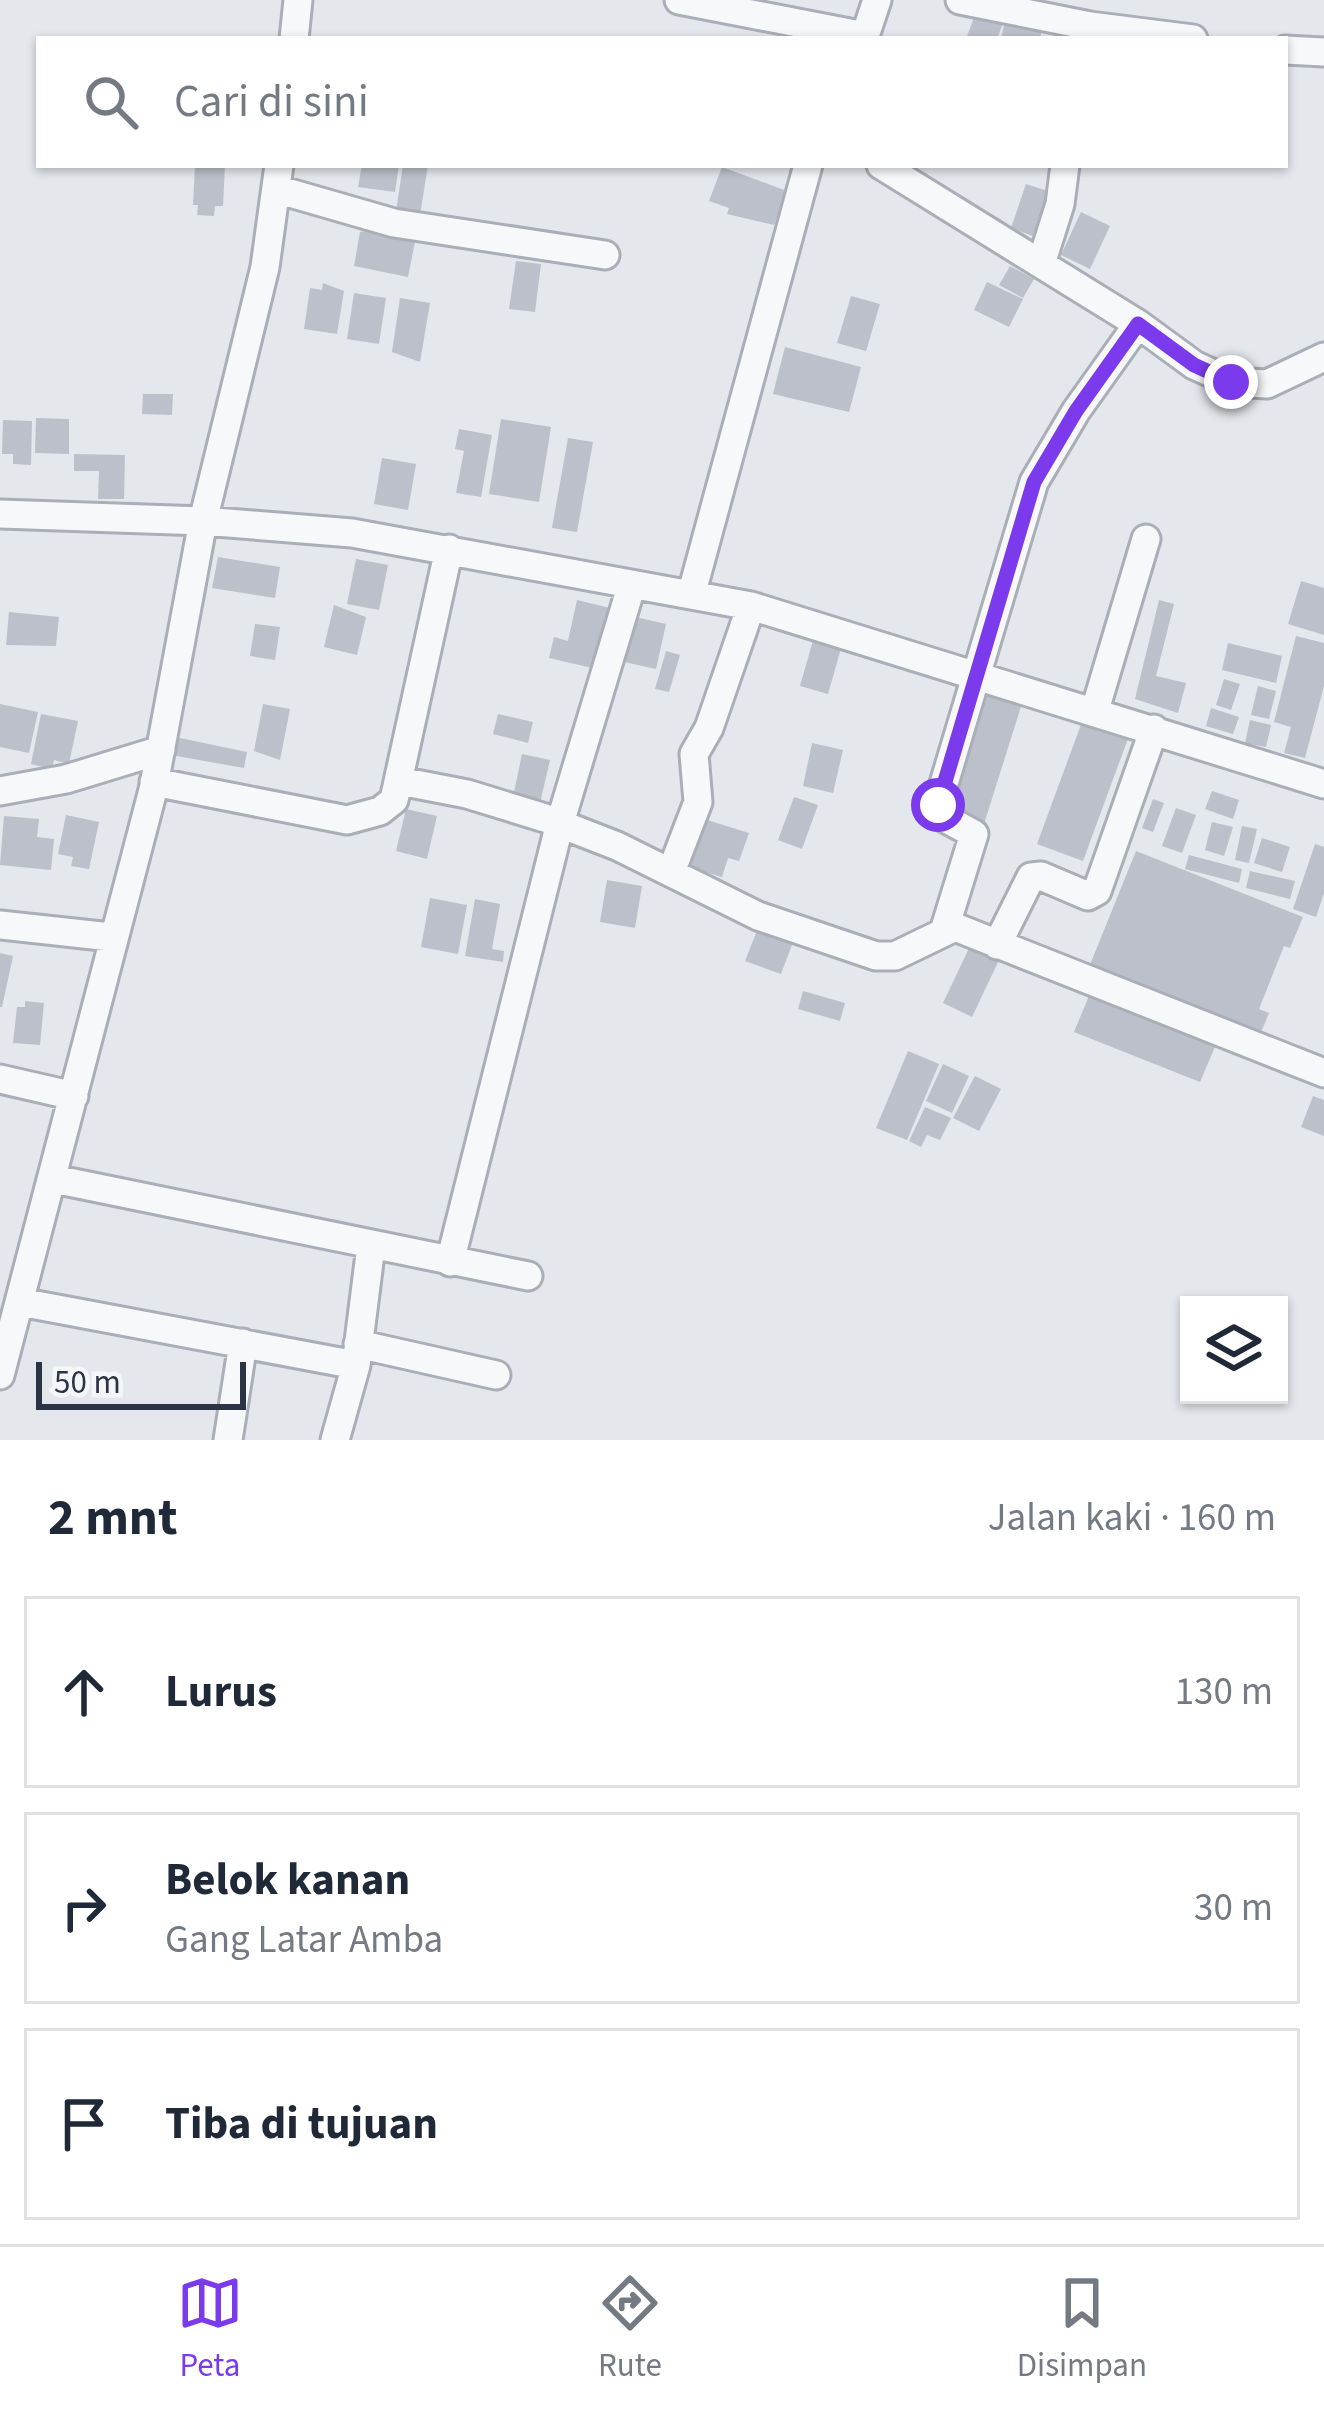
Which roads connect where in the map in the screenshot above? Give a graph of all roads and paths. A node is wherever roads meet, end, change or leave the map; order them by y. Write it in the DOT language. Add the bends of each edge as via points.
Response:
graph roads {
  1 [pos="298,0"];
  2 [pos="679,0"];
  3 [pos="877,0"];
  4 [pos="961,0"];
  5 [pos="294,36"];
  6 [pos="855,36"];
  7 [pos="866,36"];
  8 [pos="1169,36"];
  9 [pos="1288,50"];
  10 [pos="1324,52"];
  11 [pos="807,168"];
  12 [pos="886,168"];
  13 [pos="1065,168"];
  14 [pos="278,177"];
  15 [pos="604,255"];
  16 [pos="1041,264"];
  17 [pos="1138,324"];
  18 [pos="1324,357"];
  19 [pos="0,514"];
  20 [pos="203,520"];
  21 [pos="1146,539"];
  22 [pos="449,549"];
  23 [pos="632,584"];
  24 [pos="692,592"];
  25 [pos="752,606"];
  26 [pos="978,675"];
  27 [pos="1095,710"];
  28 [pos="1154,729"];
  29 [pos="161,750"];
  30 [pos="400,781"];
  31 [pos="154,782"];
  32 [pos="1324,784"];
  33 [pos="0,790"];
  34 [pos="560,823"];
  35 [pos="671,872"];
  36 [pos="0,925"];
  37 [pos="944,928"];
  38 [pos="111,937"];
  39 [pos="997,945"];
  40 [pos="1324,1073"];
  41 [pos="0,1079"];
  42 [pos="74,1096"];
  43 [pos="54,1179"];
  44 [pos="371,1246"];
  45 [pos="450,1262"];
  46 [pos="528,1276"];
  47 [pos="20,1302"];
  48 [pos="243,1343"];
  49 [pos="357,1354"];
  50 [pos="496,1375"];
  51 [pos="0,1376"];
  52 [pos="228,1440"];
  53 [pos="335,1440"];
  1 -- 5 [label="street"];
  2 -- 6 [label="street"];
  3 -- 7 [label="street"];
  4 -- 8 [label="street"];
  9 -- 10 [label="street"];
  11 -- 24 [label="street"];
  12 -- 16 [label="street"];
  13 -- 16 [label="street"];
  14 -- 15 [label="street" via="394,223"];
  14 -- 20 [label="street" via="265,267"];
  16 -- 17 [label="street"];
  17 -- 18 [label="street" via="1231,382 1267,384"];
  17 -- 26 [label="street" via="1034,482"];
  19 -- 20 [label="street"];
  20 -- 22 [label="street"];
  20 -- 29 [label="street"];
  21 -- 27 [label="street"];
  22 -- 23 [label="street"];
  22 -- 30 [label="street"];
  23 -- 24 [label="street"];
  23 -- 34 [label="street"];
  24 -- 25 [label="street"];
  25 -- 26 [label="street"];
  25 -- 35 [label="street" via="694,754 698,802"];
  26 -- 27 [label="street"];
  26 -- 37 [label="street" via="937,807 974,834"];
  27 -- 28 [label="street"];
  28 -- 32 [label="street"];
  28 -- 39 [label="street" via="1097,891 1088,896 1031,877"];
  29 -- 31 [label="street"];
  29 -- 33 [label="street"];
  30 -- 31 [label="street" via="380,811 347,820"];
  30 -- 34 [label="street"];
  31 -- 38 [label="street"];
  34 -- 35 [label="street"];
  34 -- 45 [label="street"];
  35 -- 37 [label="street" via="758,916 876,956 912,950"];
  36 -- 38 [label="street"];
  37 -- 39 [label="street"];
  38 -- 42 [label="street"];
  39 -- 40 [label="street"];
  41 -- 42 [label="street"];
  42 -- 43 [label="street"];
  43 -- 44 [label="street"];
  43 -- 47 [label="street"];
  44 -- 45 [label="street"];
  44 -- 49 [label="street"];
  45 -- 46 [label="street"];
  47 -- 48 [label="street"];
  47 -- 51 [label="street"];
  48 -- 49 [label="street"];
  48 -- 52 [label="street"];
  49 -- 50 [label="street"];
  49 -- 53 [label="street"];
}
